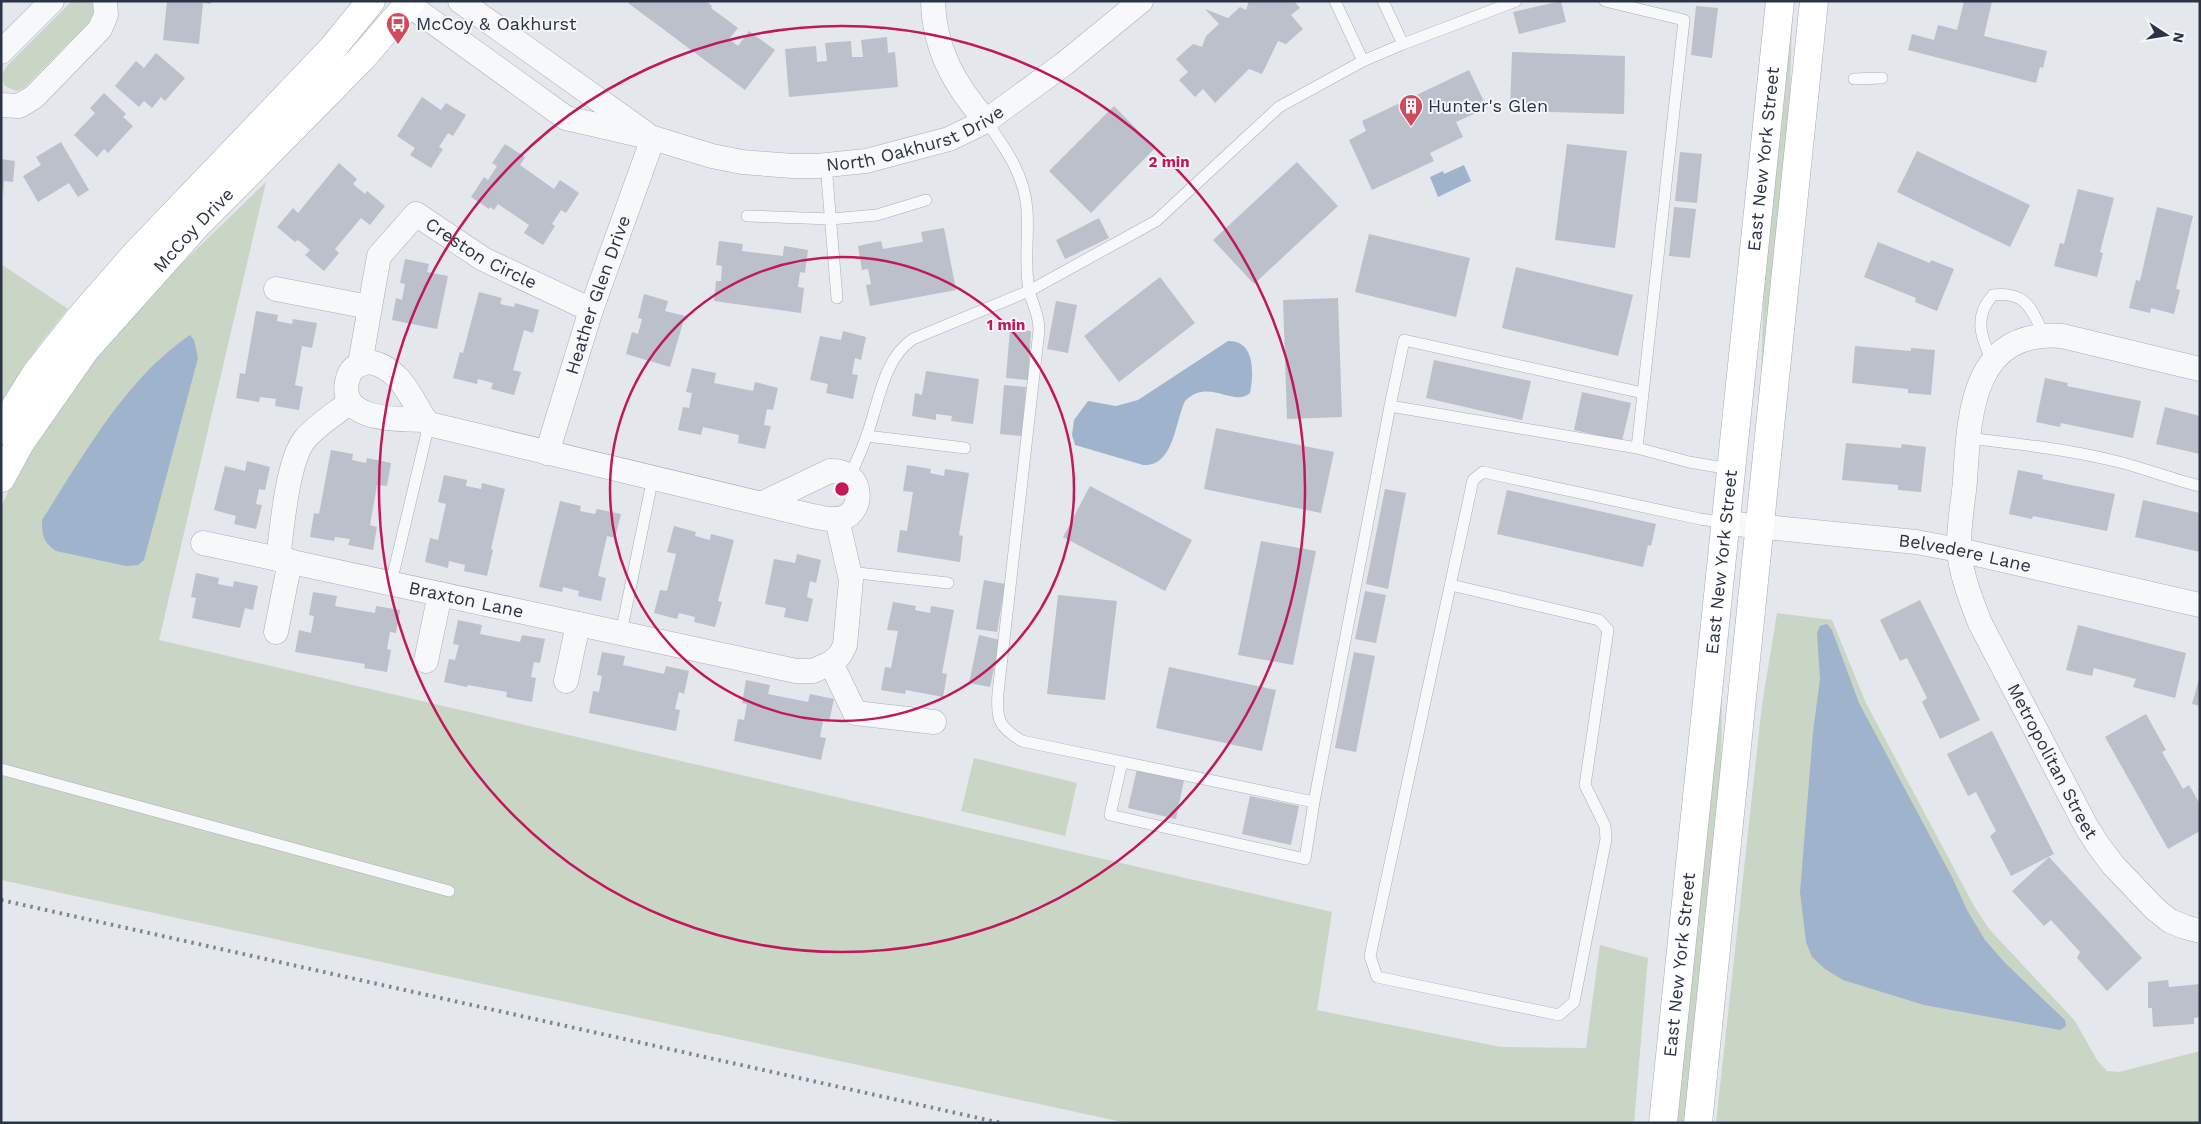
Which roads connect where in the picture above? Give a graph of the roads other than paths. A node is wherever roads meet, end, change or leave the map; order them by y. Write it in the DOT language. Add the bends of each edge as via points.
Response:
graph roads {
  1 [pos="52,1"];
  2 [pos="105,1"];
  3 [pos="371,1"];
  4 [pos="460,1"];
  5 [pos="933,1"];
  6 [pos="1141,1"];
  7 [pos="1336,1"];
  8 [pos="1383,1"];
  9 [pos="1516,1"];
  10 [pos="1604,1"];
  11 [pos="1780,1"];
  12 [pos="1814,1"];
  13 [pos="408,3"];
  14 [pos="1403,44"];
  15 [pos="1,52"];
  16 [pos="1363,61"];
  17 [pos="1882,78"];
  18 [pos="1854,79"];
  19 [pos="1,105"];
  20 [pos="986,121"];
  21 [pos="652,138"];
  22 [pos="826,165"];
  23 [pos="926,200"];
  24 [pos="747,216"];
  25 [pos="831,219"];
  26 [pos="276,289"];
  27 [pos="1029,291"];
  28 [pos="837,298"];
  29 [pos="369,307"];
  30 [pos="591,310"];
  31 [pos="2044,335"];
  32 [pos="1992,361"];
  33 [pos="360,364"];
  34 [pos="2200,369"];
  35 [pos="1644,393"];
  36 [pos="350,402"];
  37 [pos="1390,406"];
  38 [pos="427,422"];
  39 [pos="1,430"];
  40 [pos="867,436"];
  41 [pos="1968,438"];
  42 [pos="965,448"];
  43 [pos="1637,448"];
  44 [pos="547,453"];
  45 [pos="1730,470"];
  46 [pos="850,475"];
  47 [pos="653,477"];
  48 [pos="1,478"];
  49 [pos="2200,486"];
  50 [pos="763,502"];
  51 [pos="837,519"];
  52 [pos="1726,523"];
  53 [pos="1760,527"];
  54 [pos="203,543"];
  55 [pos="1959,550"];
  56 [pos="284,560"];
  57 [pos="849,572"];
  58 [pos="391,583"];
  59 [pos="948,583"];
  60 [pos="1451,585"];
  61 [pos="440,594"];
  62 [pos="2200,605"];
  63 [pos="578,624"];
  64 [pos="276,632"];
  65 [pos="621,633"];
  66 [pos="426,661"];
  67 [pos="830,663"];
  68 [pos="566,680"];
  69 [pos="934,722"];
  70 [pos="1122,762"];
  71 [pos="1,768"];
  72 [pos="1314,802"];
  73 [pos="449,891"];
  74 [pos="2200,930"];
  75 [pos="1663,1123"];
  76 [pos="1698,1123"];
  1 -- 15 [label="street"];
  2 -- 19 [label="street" via="106,15 100,28 34,97 19,106"];
  3 -- 39 [label="main road, McCoy Drive" via="332,49 134,256 80,318 35,375"];
  4 -- 21 [label="street, North Oakhurst Drive"];
  5 -- 20 [label="street" via="940,49 966,98"];
  6 -- 20 [label="street, North Oakhurst Drive" via="1064,64"];
  7 -- 16 [label="lane"];
  8 -- 14 [label="lane"];
  9 -- 14 [label="lane"];
  10 -- 35 [label="lane" via="1684,20"];
  11 -- 45 [label="main road, East New York Street"];
  12 -- 53 [label="main road, East New York Street"];
  13 -- 21 [label="street, North Oakhurst Drive" via="566,118"];
  13 -- 48 [label="main road, McCoy Drive" via="360,59 195,227 85,350 20,443"];
  14 -- 16 [label="lane"];
  16 -- 27 [label="lane" via="1279,107 1156,222"];
  17 -- 18 [label="lane"];
  20 -- 22 [label="street, North Oakhurst Drive" via="949,139 866,161"];
  20 -- 27 [label="lane" via="1011,157 1021,182 1027,207"];
  21 -- 22 [label="street, North Oakhurst Drive" via="742,162"];
  21 -- 30 [label="street, Heather Glen Drive"];
  22 -- 25 [label="lane"];
  23 -- 25 [label="lane" via="877,215"];
  24 -- 25 [label="lane"];
  25 -- 28 [label="lane"];
  26 -- 29 [label="street"];
  27 -- 40 [label="lane" via="913,339 902,347 888,369"];
  27 -- 70 [label="lane" via="1039,316 1040,330 996,712 1001,725 1022,741"];
  29 -- 30 [label="street, Creston Circle" via="378,256 416,214 483,259"];
  29 -- 33 [label="street, Creston Circle"];
  30 -- 44 [label="street, Heather Glen Drive"];
  31 -- 32 [label="street" via="2014,344"];
  31 -- 32 [label="lane" via="2033,313 2019,296 1993,296 1982,309 1980,320"];
  31 -- 34 [label="street"];
  32 -- 41 [label="street, Metropolitan Street" via="1979,385"];
  33 -- 36 [label="street" via="350,371 347,380"];
  33 -- 38 [label="street" via="370,362 393,371"];
  35 -- 37 [label="lane" via="1404,340"];
  35 -- 43 [label="lane"];
  36 -- 38 [label="street" via="366,414"];
  36 -- 56 [label="street" via="305,440 297,456 291,474"];
  37 -- 43 [label="lane"];
  37 -- 72 [label="lane"];
  38 -- 44 [label="street"];
  38 -- 58 [label="lane"];
  40 -- 42 [label="lane"];
  40 -- 46 [label="lane"];
  41 -- 49 [label="lane" via="2116,461"];
  41 -- 55 [label="street, Metropolitan Street"];
  43 -- 45 [label="lane"];
  44 -- 47 [label="street"];
  45 -- 52 [label="main road, East New York Street"];
  46 -- 50 [label="street" via="840,470 830,471"];
  46 -- 51 [label="street" via="858,495 856,506 848,515"];
  47 -- 50 [label="street"];
  47 -- 65 [label="lane"];
  50 -- 51 [label="street" via="812,516"];
  51 -- 57 [label="street"];
  52 -- 53 [label="street, Belvedere Lane"];
  52 -- 60 [label="lane" via="1483,472 1473,480"];
  52 -- 75 [label="main road, East New York Street"];
  53 -- 55 [label="street, Belvedere Lane" via="1916,542"];
  53 -- 76 [label="main road, East New York Street"];
  54 -- 56 [label="street, Braxton Lane"];
  55 -- 62 [label="street, Belvedere Lane"];
  55 -- 74 [label="street, Metropolitan Street" via="1967,588 1980,624 2090,832 2113,865 2155,909 2170,921"];
  56 -- 58 [label="street, Braxton Lane"];
  56 -- 64 [label="street"];
  57 -- 59 [label="lane"];
  57 -- 67 [label="street" via="845,645 840,655"];
  58 -- 61 [label="street, Braxton Lane"];
  60 -- 60 [label="lane" via="1370,956 1376,977 1559,1015 1574,1002 1606,839 1605,826 1585,785 1608,630 1600,620"];
  61 -- 63 [label="street, Braxton Lane"];
  61 -- 66 [label="street"];
  63 -- 65 [label="street, Braxton Lane"];
  63 -- 68 [label="street"];
  65 -- 67 [label="street, Braxton Lane" via="796,671 813,671"];
  67 -- 69 [label="street" via="855,713"];
  70 -- 72 [label="lane"];
  70 -- 72 [label="lane" via="1110,815 1305,859"];
  71 -- 73 [label="lane"];
}
